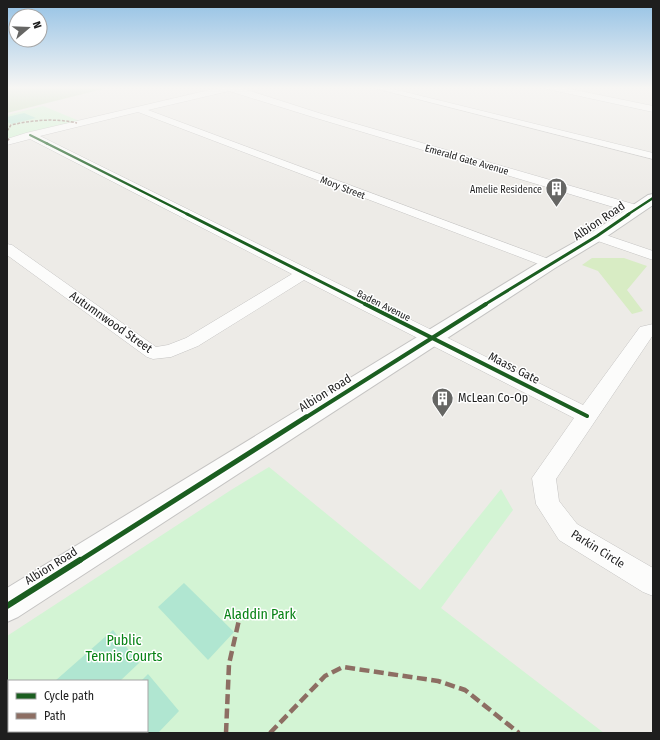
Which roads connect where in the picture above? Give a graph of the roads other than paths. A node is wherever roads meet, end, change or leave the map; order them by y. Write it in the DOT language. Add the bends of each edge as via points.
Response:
graph roads {
  1 [pos="86,122"];
  2 [pos="171,122"];
  3 [pos="338,122"];
  4 [pos="514,122"];
  5 [pos="30,135"];
  6 [pos="7,142"];
  7 [pos="653,156"];
  8 [pos="653,198"];
  9 [pos="635,209"];
  10 [pos="598,236"];
  11 [pos="7,248"];
  12 [pos="653,256"];
  13 [pos="548,264"];
  14 [pos="303,274"];
  15 [pos="653,328"];
  16 [pos="432,338"];
  17 [pos="587,416"];
  18 [pos="653,583"];
  19 [pos="7,606"];
  1 -- 5 [label="street"];
  2 -- 13 [label="street, Mory Street"];
  3 -- 9 [label="street, Emerald Gate Avenue"];
  4 -- 7 [label="street"];
  5 -- 6 [label="street"];
  5 -- 14 [label="street, Baden Avenue"];
  8 -- 9 [label="street, Albion Road"];
  9 -- 10 [label="street, Albion Road"];
  10 -- 12 [label="street"];
  10 -- 13 [label="street, Albion Road"];
  11 -- 14 [label="street, Autumnwood Street" via="153,353 171,351 192,342"];
  13 -- 16 [label="street, Albion Road"];
  14 -- 16 [label="street, Baden Avenue"];
  15 -- 17 [label="street, Parkin Circle" via="646,331"];
  16 -- 17 [label="street, Maass Gate"];
  16 -- 19 [label="street, Albion Road"];
  17 -- 18 [label="street, Parkin Circle" via="544,478 548,504 568,532"];
}
